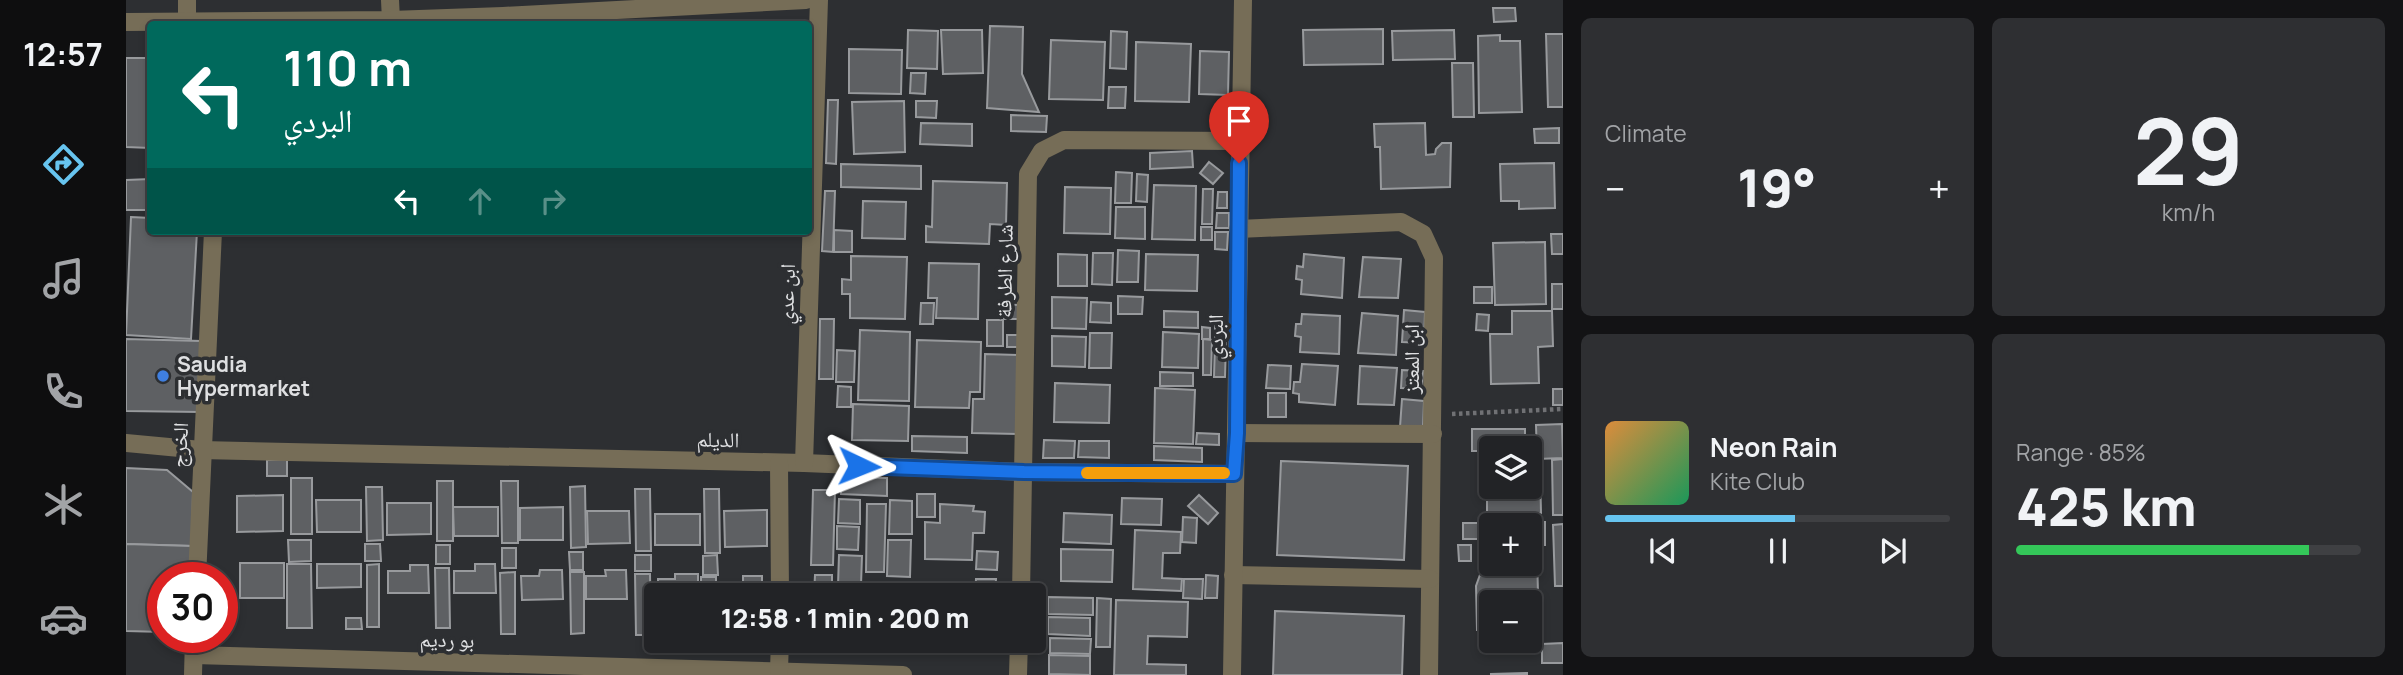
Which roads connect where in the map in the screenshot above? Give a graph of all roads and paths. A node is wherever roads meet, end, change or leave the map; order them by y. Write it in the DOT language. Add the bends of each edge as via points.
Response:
graph roads {
  1 [pos="187,0"];
  2 [pos="390,0"];
  3 [pos="806,0"];
  4 [pos="819,0"];
  5 [pos="1243,0"];
  6 [pos="391,20"];
  7 [pos="187,21"];
  8 [pos="335,21"];
  9 [pos="126,22"];
  10 [pos="147,22"];
  11 [pos="1239,141"];
  12 [pos="812,216"];
  13 [pos="1238,229"];
  14 [pos="213,235"];
  15 [pos="811,235"];
  16 [pos="1563,409"];
  17 [pos="1433,415"];
  18 [pos="1237,433"];
  19 [pos="1433,434"];
  20 [pos="126,443"];
  21 [pos="201,450"];
  22 [pos="779,463"];
  23 [pos="804,463"];
  24 [pos="1024,472"];
  25 [pos="1234,474"];
  26 [pos="198,562"];
  27 [pos="1233,575"];
  28 [pos="1430,579"];
  29 [pos="780,583"];
  30 [pos="1021,583"];
  31 [pos="780,653"];
  32 [pos="1019,653"];
  33 [pos="194,655"];
  34 [pos="779,670"];
  35 [pos="699,672"];
  36 [pos="193,675"];
  37 [pos="903,675"];
  38 [pos="1018,675"];
  39 [pos="1232,675"];
  40 [pos="1429,675"];
  1 -- 7 [label="street"];
  2 -- 6 [label="street"];
  3 -- 6 [label="street"];
  4 -- 12 [label="street, ابن عدي"];
  5 -- 11 [label="street, البردي"];
  6 -- 8 [label="street"];
  9 -- 10 [label="street"];
  11 -- 13 [label="street, البردي"];
  11 -- 24 [label="street, شارع الطرفة" via="1064,140 1042,151 1028,174"];
  13 -- 17 [label="street, ابن المعتز" via="1401,222 1423,234 1434,258"];
  13 -- 18 [label="street, البردي"];
  14 -- 21 [label="street, الخرج"];
  15 -- 23 [label="street, ابن عدي"];
  16 -- 17 [label="path"];
  17 -- 19 [label="street, ابن المعتز"];
  18 -- 19 [label="street"];
  18 -- 25 [label="street, البردي"];
  19 -- 28 [label="street, ابن المعتز"];
  20 -- 21 [label="street, الديلم"];
  21 -- 22 [label="street, الديلم"];
  21 -- 26 [label="street, الخرج"];
  22 -- 23 [label="street, الديلم"];
  22 -- 29 [label="street"];
  23 -- 24 [label="street, الديلم"];
  24 -- 25 [label="street, الديلم"];
  24 -- 30 [label="street, شارع الطرفة"];
  25 -- 27 [label="street, البردي"];
  27 -- 28 [label="street"];
  27 -- 39 [label="street, البردي"];
  28 -- 40 [label="street, ابن المعتز"];
  31 -- 34 [label="street"];
  32 -- 38 [label="street"];
  33 -- 35 [label="street, بو رديم"];
  33 -- 36 [label="street"];
  34 -- 35 [label="street, بو رديم"];
  34 -- 37 [label="street, بو رديم"];
}
